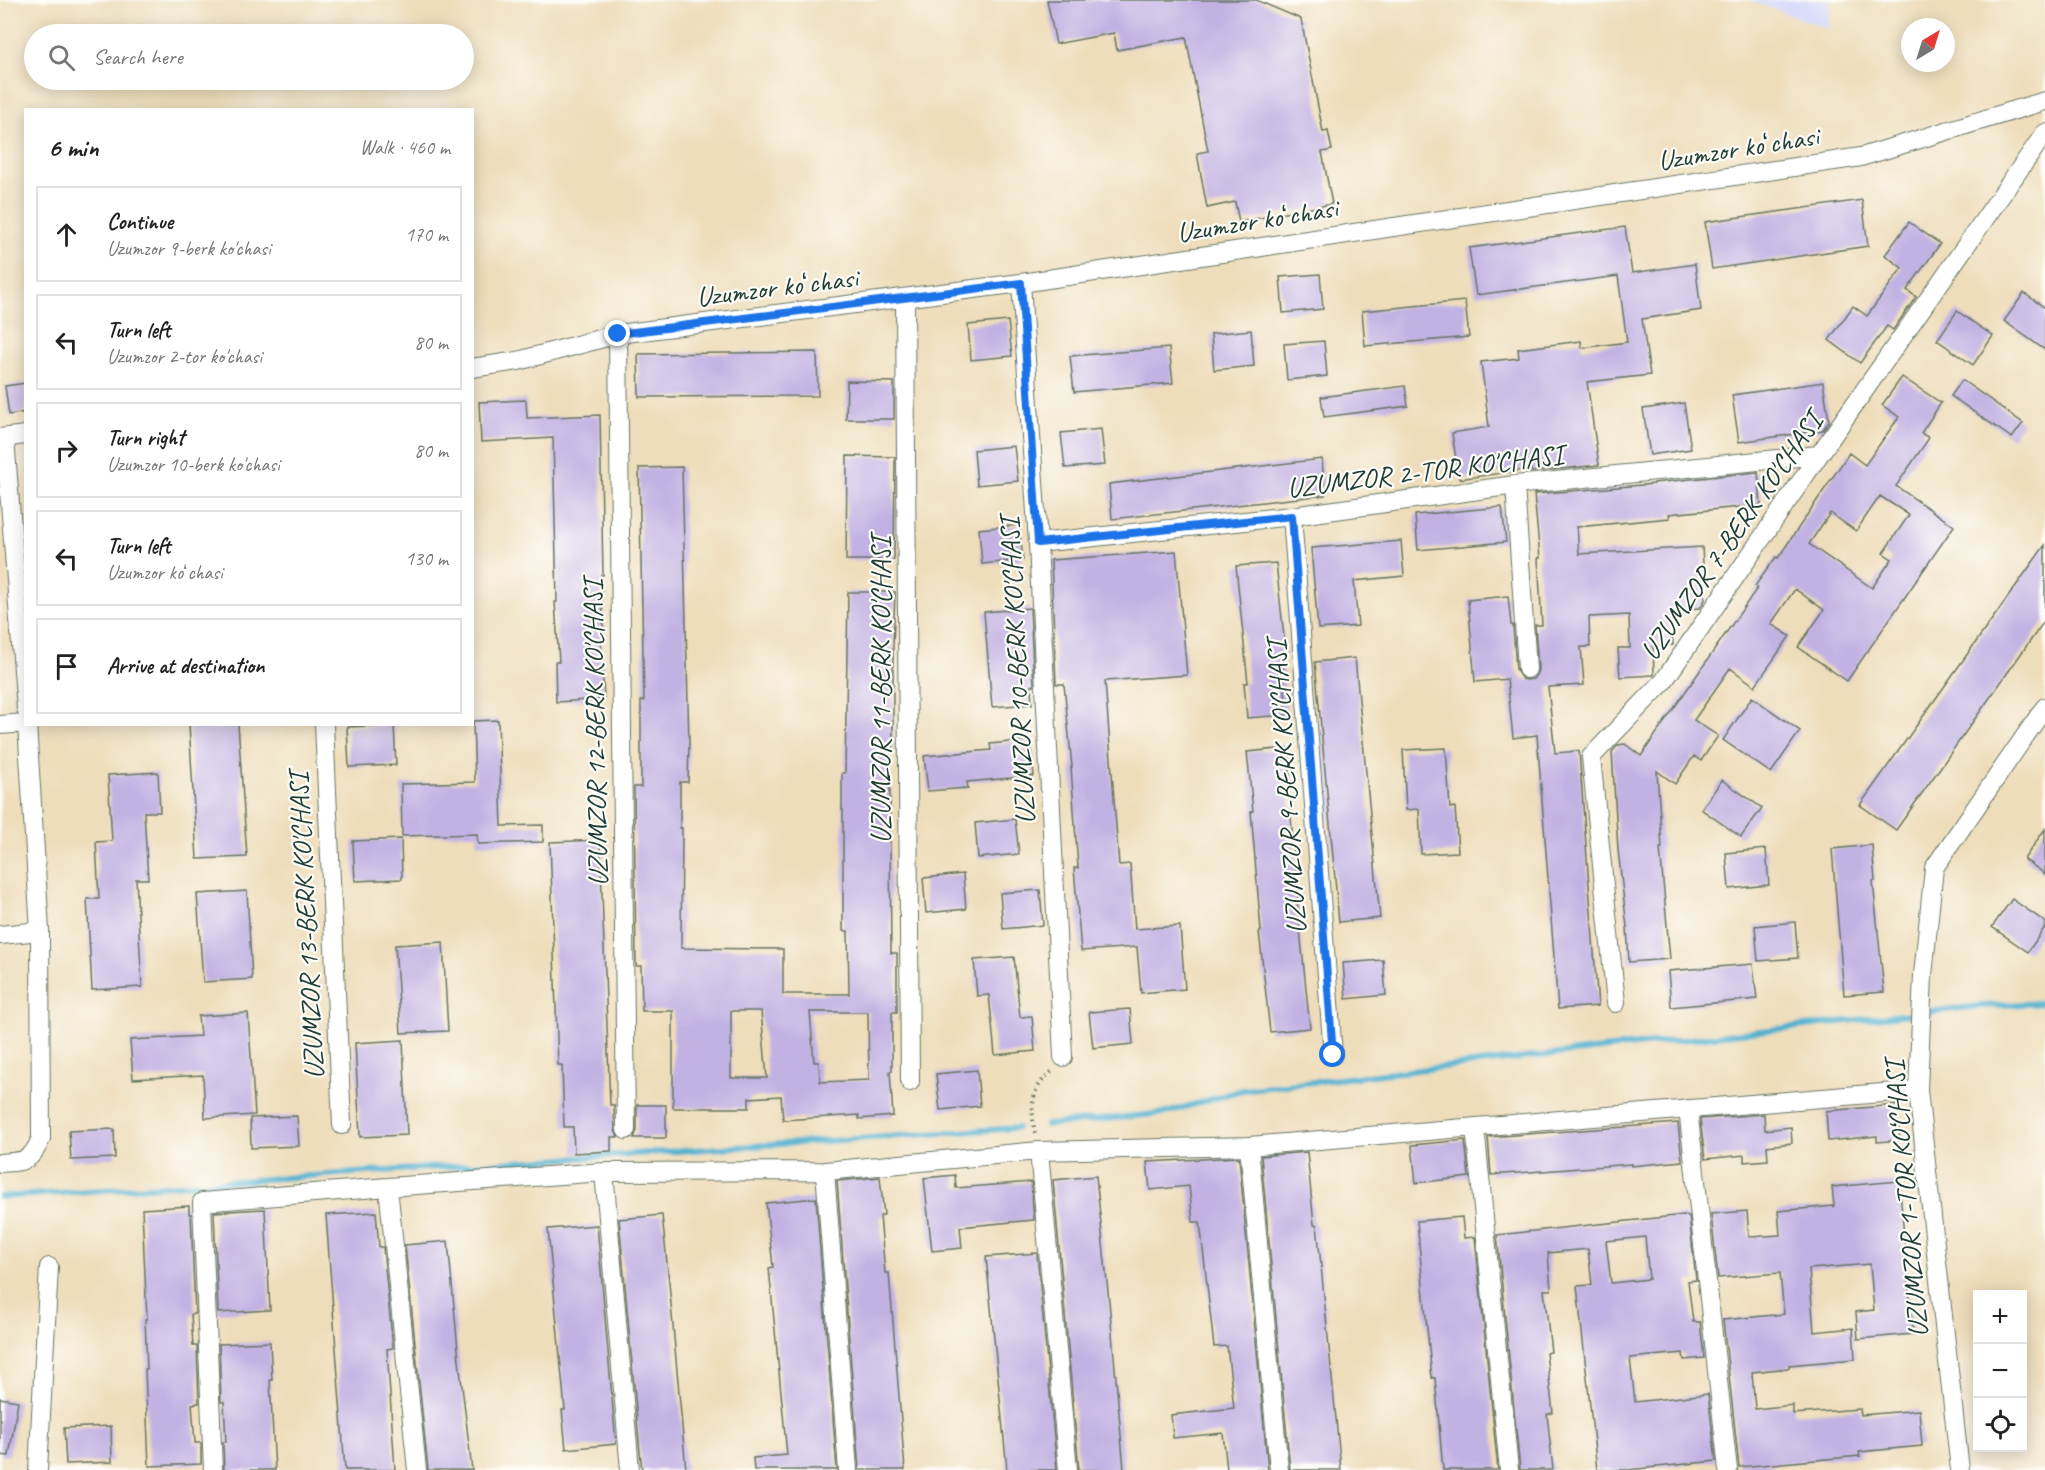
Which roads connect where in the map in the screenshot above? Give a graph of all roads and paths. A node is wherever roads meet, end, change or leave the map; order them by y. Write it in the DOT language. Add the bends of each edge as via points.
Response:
graph roads {
  1 [pos="2045,101"];
  2 [pos="2045,133"];
  3 [pos="1021,283"];
  4 [pos="905,298"];
  5 [pos="618,334"];
  6 [pos="474,368"];
  7 [pos="24,435"];
  8 [pos="2,438"];
  9 [pos="1819,455"];
  10 [pos="1515,485"];
  11 [pos="1292,516"];
  12 [pos="1038,543"];
  13 [pos="1527,669"];
  14 [pos="24,686"];
  15 [pos="2045,707"];
  16 [pos="24,724"];
  17 [pos="0,725"];
  18 [pos="26,726"];
  19 [pos="324,726"];
  20 [pos="40,931"];
  21 [pos="0,935"];
  22 [pos="1617,1003"];
  23 [pos="1333,1055"];
  24 [pos="1063,1057"];
  25 [pos="910,1082"];
  26 [pos="1918,1089"];
  27 [pos="1688,1109"];
  28 [pos="342,1125"];
  29 [pos="1034,1126"];
  30 [pos="1476,1127"];
  31 [pos="626,1131"];
  32 [pos="1249,1146"];
  33 [pos="1039,1151"];
  34 [pos="0,1163"];
  35 [pos="825,1171"];
  36 [pos="603,1172"];
  37 [pos="388,1187"];
  38 [pos="49,1267"];
  39 [pos="38,1470"];
  40 [pos="213,1470"];
  41 [pos="417,1470"];
  42 [pos="630,1470"];
  43 [pos="848,1470"];
  44 [pos="1068,1470"];
  45 [pos="1280,1470"];
  46 [pos="1509,1470"];
  47 [pos="1728,1470"];
  48 [pos="1960,1470"];
  1 -- 3 [label="street, Uzumzor koʻchasi" via="1861,157"];
  2 -- 9 [label="street, UZUMZOR 7-BERK KO'CHASI"];
  3 -- 4 [label="street, Uzumzor koʻchasi"];
  3 -- 12 [label="street, UZUMZOR 10-BERK KO'CHASI"];
  4 -- 5 [label="street, Uzumzor koʻchasi"];
  4 -- 25 [label="street, UZUMZOR 11-BERK KO'CHASI"];
  5 -- 6 [label="street, Uzumzor koʻchasi" via="518,361"];
  5 -- 31 [label="street, UZUMZOR 12-BERK KO'CHASI"];
  7 -- 8 [label="street"];
  8 -- 14 [label="street"];
  9 -- 10 [label="street, UZUMZOR 2-TOR KO'CHASI"];
  9 -- 22 [label="street, UZUMZOR 7-BERK KO'CHASI" via="1663,682 1591,757"];
  10 -- 11 [label="street, UZUMZOR 2-TOR KO'CHASI"];
  10 -- 13 [label="street"];
  11 -- 12 [label="street, UZUMZOR 2-TOR KO'CHASI"];
  11 -- 23 [label="street, UZUMZOR 9-BERK KO'CHASI"];
  12 -- 24 [label="street, UZUMZOR 10-BERK KO'CHASI"];
  15 -- 26 [label="street, UZUMZOR 1-TOR KO‘CHASI" via="1934,868"];
  16 -- 17 [label="street"];
  18 -- 20 [label="street"];
  19 -- 28 [label="street, UZUMZOR 13-BERK KO'CHASI"];
  20 -- 21 [label="street"];
  20 -- 34 [label="street" via="41,1139 34,1154 22,1161"];
  24 -- 29 [label="path" via="1060,1065 1041,1081 1032,1099"];
  26 -- 27 [label="street"];
  26 -- 48 [label="street, UZUMZOR 1-TOR KO‘CHASI"];
  27 -- 30 [label="street"];
  27 -- 47 [label="street"];
  30 -- 32 [label="street"];
  30 -- 46 [label="street"];
  32 -- 33 [label="street"];
  32 -- 45 [label="street"];
  33 -- 35 [label="street"];
  33 -- 44 [label="street"];
  35 -- 36 [label="street"];
  35 -- 43 [label="street"];
  36 -- 37 [label="street"];
  36 -- 42 [label="street"];
  37 -- 40 [label="street" via="202,1202"];
  37 -- 41 [label="street"];
  38 -- 39 [label="street"];
}
